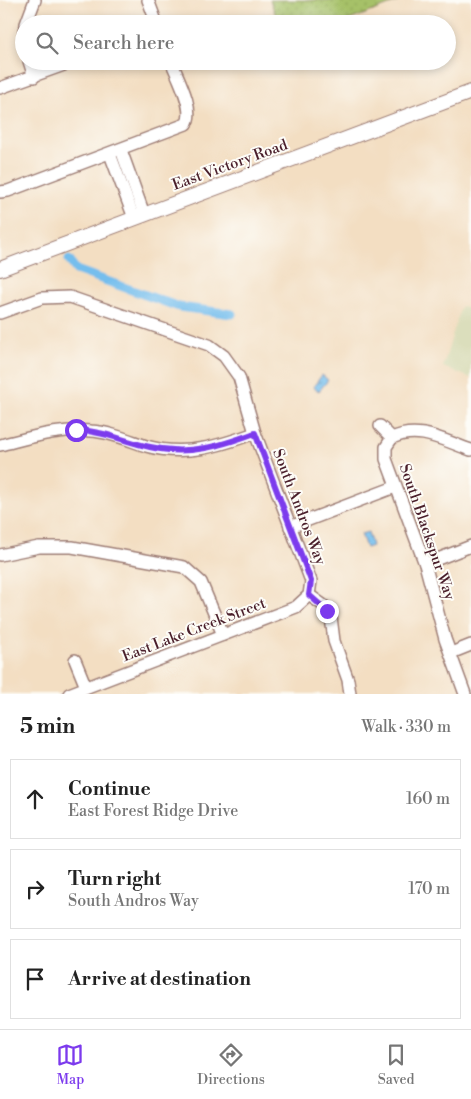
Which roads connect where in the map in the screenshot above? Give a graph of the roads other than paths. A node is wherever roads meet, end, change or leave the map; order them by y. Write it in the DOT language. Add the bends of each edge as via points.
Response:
graph roads {
  1 [pos="34,0"];
  2 [pos="148,0"];
  3 [pos="29,15"];
  4 [pos="154,15"];
  5 [pos="32,70"];
  6 [pos="50,70"];
  7 [pos="174,70"];
  8 [pos="34,76"];
  9 [pos="0,88"];
  10 [pos="471,92"];
  11 [pos="116,152"];
  12 [pos="0,192"];
  13 [pos="139,216"];
  14 [pos="0,269"];
  15 [pos="0,313"];
  16 [pos="380,426"];
  17 [pos="255,433"];
  18 [pos="392,438"];
  19 [pos="0,445"];
  20 [pos="471,450"];
  21 [pos="395,487"];
  22 [pos="290,526"];
  23 [pos="471,546"];
  24 [pos="0,555"];
  25 [pos="425,564"];
  26 [pos="309,595"];
  27 [pos="223,634"];
  28 [pos="471,645"];
  29 [pos="450,653"];
  30 [pos="75,660"];
  31 [pos="86,687"];
  32 [pos="69,694"];
  33 [pos="350,694"];
  34 [pos="465,694"];
  1 -- 3 [label="street"];
  2 -- 4 [label="street"];
  5 -- 8 [label="street"];
  6 -- 8 [label="street"];
  7 -- 11 [label="street" via="190,110 189,120 181,127"];
  8 -- 9 [label="street"];
  10 -- 13 [label="main road, East Victory Road"];
  11 -- 12 [label="street"];
  11 -- 13 [label="street"];
  13 -- 14 [label="main road, East Victory Road"];
  15 -- 17 [label="street, South Andros Way" via="42,298 70,298 209,345 224,356 239,377"];
  16 -- 18 [label="street"];
  17 -- 19 [label="street" via="194,451 161,449 104,432 83,430"];
  17 -- 22 [label="street, South Andros Way"];
  18 -- 20 [label="street" via="404,432 417,432"];
  18 -- 21 [label="street, South Blackspur Way" via="386,447 386,459"];
  21 -- 22 [label="street"];
  21 -- 25 [label="street, South Blackspur Way"];
  22 -- 26 [label="street, South Andros Way" via="311,581"];
  23 -- 25 [label="street"];
  24 -- 27 [label="street" via="38,547 82,548 178,564 192,572 202,586"];
  25 -- 29 [label="street, South Blackspur Way"];
  26 -- 27 [label="street, East Lake Creek Street" via="296,606"];
  26 -- 33 [label="street" via="323,605 330,617"];
  27 -- 31 [label="street, East Lake Creek Street"];
  28 -- 29 [label="street"];
  29 -- 34 [label="street, South Blackspur Way"];
  30 -- 31 [label="street"];
  31 -- 32 [label="street, East Lake Creek Street"];
}
